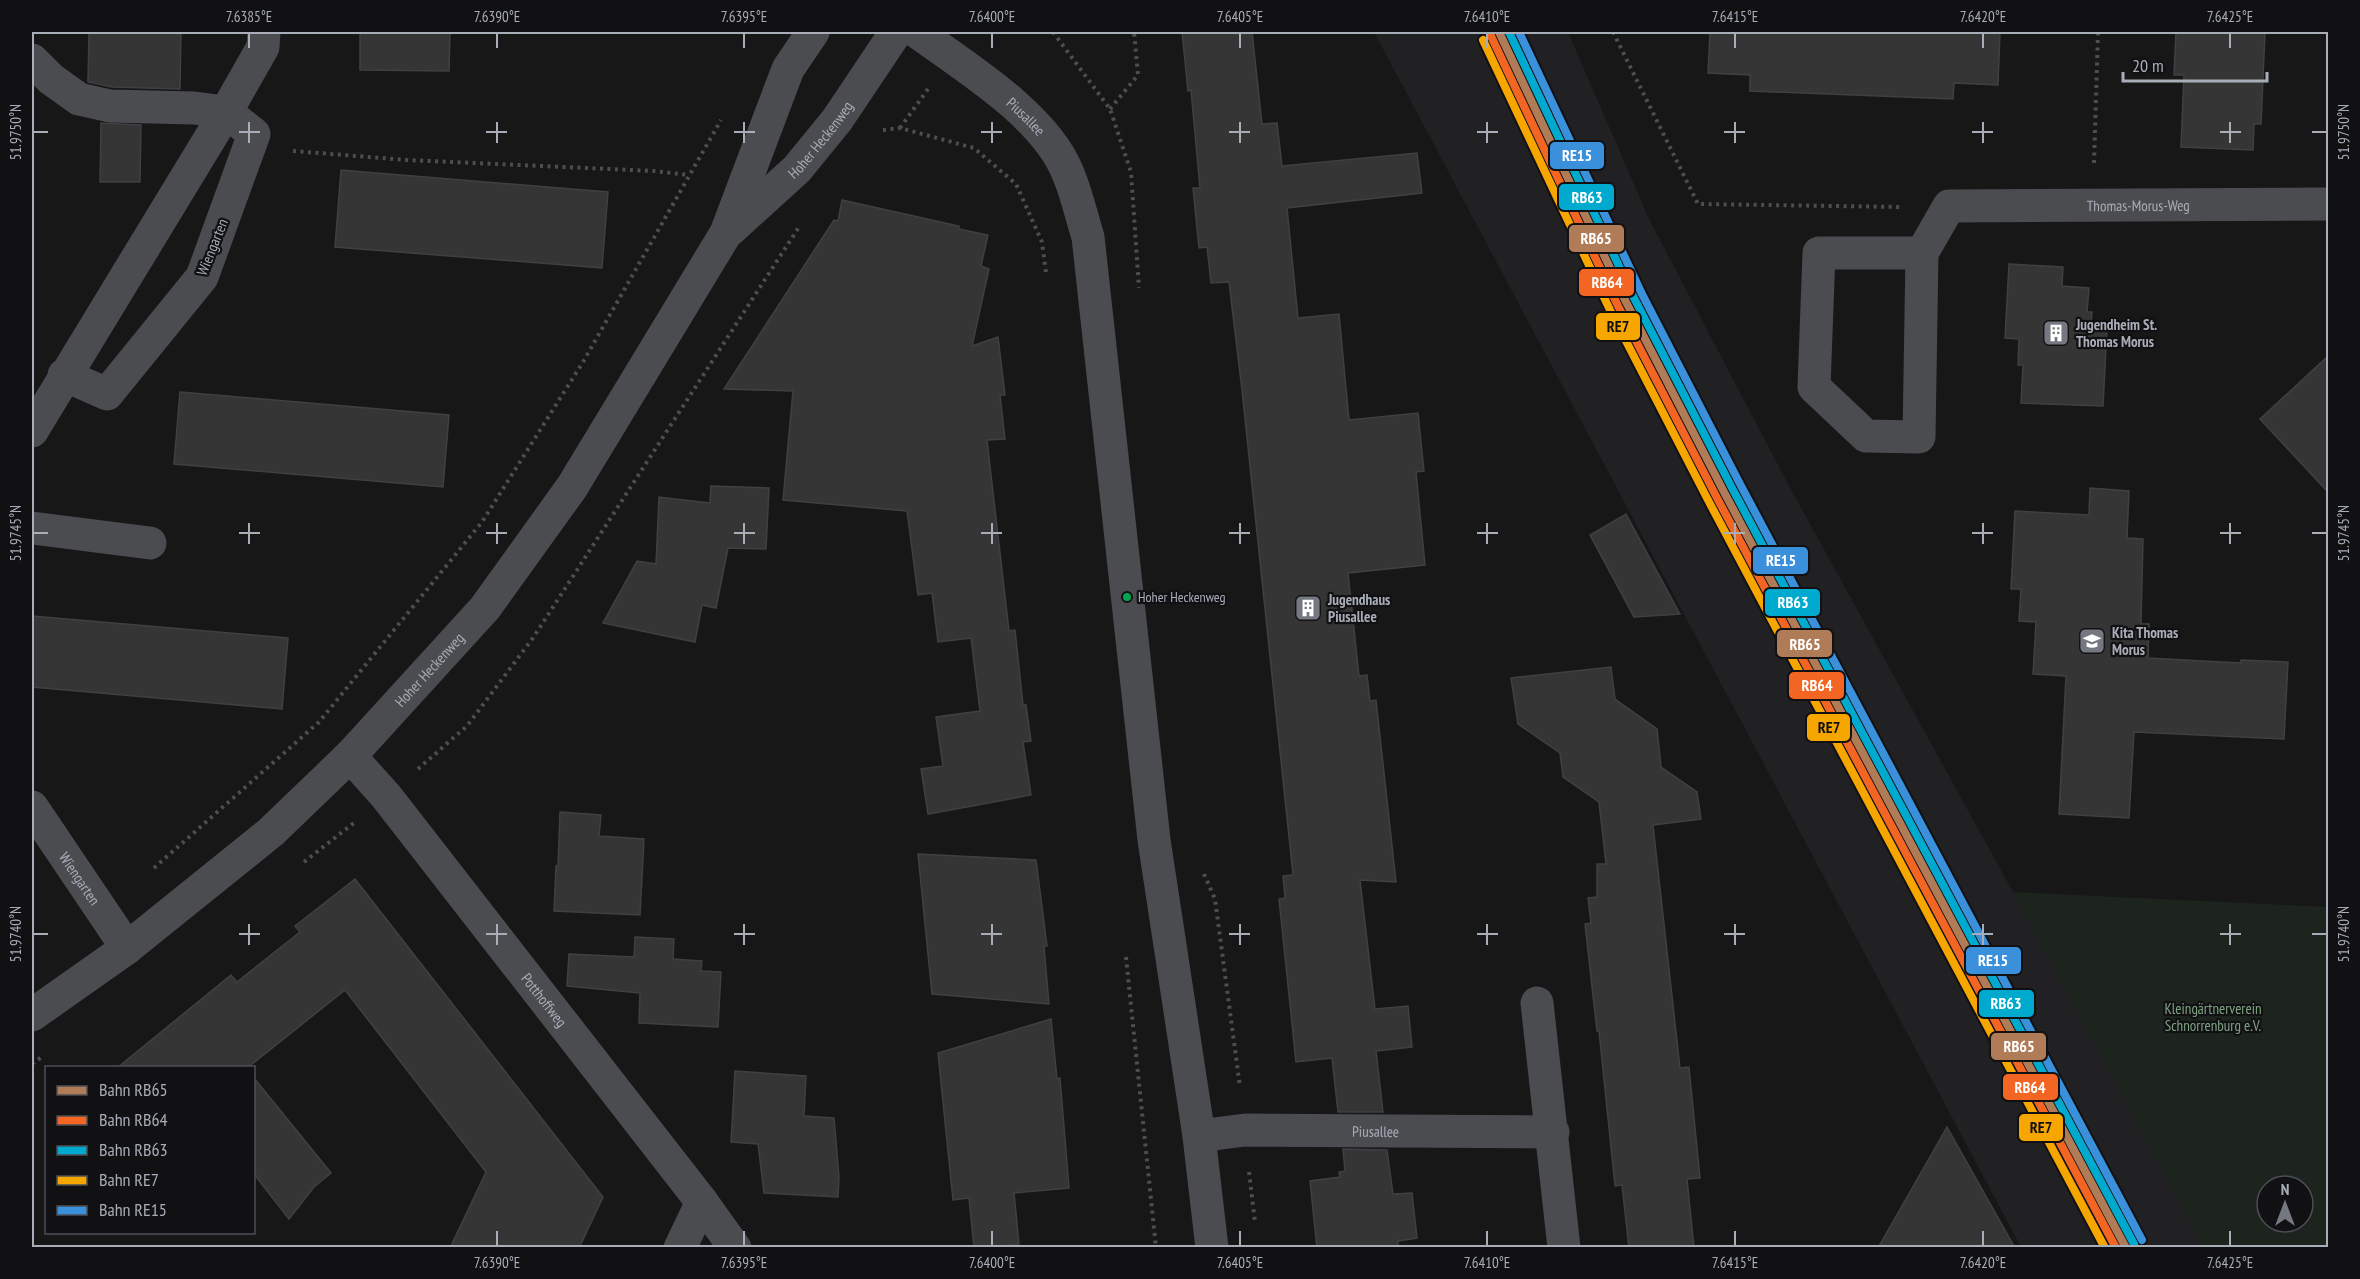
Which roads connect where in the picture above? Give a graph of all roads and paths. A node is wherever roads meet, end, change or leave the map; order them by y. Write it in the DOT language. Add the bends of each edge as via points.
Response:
graph roads {
  1 [pos="264,32"];
  2 [pos="813,32"];
  3 [pos="896,32"];
  4 [pos="917,32"];
  5 [pos="1053,32"];
  6 [pos="1134,32"];
  7 [pos="1613,32"];
  8 [pos="2098,32"];
  9 [pos="32,60"];
  10 [pos="1110,109"];
  11 [pos="226,112"];
  12 [pos="724,114"];
  13 [pos="880,131"];
  14 [pos="250,148"];
  15 [pos="689,175"];
  16 [pos="2328,204"];
  17 [pos="2092,205"];
  18 [pos="1949,206"];
  19 [pos="726,233"];
  20 [pos="1922,254"];
  21 [pos="1047,277"];
  22 [pos="1139,291"];
  23 [pos="64,375"];
  24 [pos="32,430"];
  25 [pos="32,528"];
  26 [pos="150,543"];
  27 [pos="350,756"];
  28 [pos="32,807"];
  29 [pos="103,911"];
  30 [pos="127,948"];
  31 [pos="1537,1003"];
  32 [pos="32,1015"];
  33 [pos="1553,1132"];
  34 [pos="1199,1136"];
  35 [pos="702,1202"];
  36 [pos="680,1248"];
  37 [pos="735,1248"];
  38 [pos="1212,1248"];
  39 [pos="1564,1248"];
  1 -- 11 [label="street" via="263,47"];
  2 -- 19 [label="street, Hoher Heckenweg" via="788,69"];
  3 -- 19 [label="street, Hoher Heckenweg" via="837,120 797,169"];
  4 -- 34 [label="street, Piusallee" via="995,87 1049,140 1067,170 1088,237 1154,840"];
  5 -- 10 [label="path"];
  6 -- 10 [label="path" via="1138,75"];
  7 -- 18 [label="path" via="1698,204"];
  8 -- 17 [label="path"];
  9 -- 11 [label="street" via="79,99 110,106"];
  10 -- 22 [label="path" via="1131,172"];
  11 -- 14 [label="street" via="255,134"];
  11 -- 23 [label="street"];
  12 -- 15 [label="path"];
  13 -- 21 [label="path" via="900,128 974,148 1016,184 1042,242"];
  14 -- 15 [label="path"];
  14 -- 23 [label="street, Wiengarten" via="202,277 107,394"];
  15 -- 29 [label="path" via="583,362 482,522 319,722"];
  16 -- 17 [label="street, Thomas-Morus-Weg"];
  17 -- 18 [label="street, Thomas-Morus-Weg"];
  18 -- 20 [label="street"];
  19 -- 27 [label="street, Hoher Heckenweg" via="572,487 492,599"];
  20 -- 20 [label="street" via="1819,253 1814,387 1866,436 1919,437"];
  23 -- 24 [label="street"];
  25 -- 26 [label="street"];
  27 -- 30 [label="street, Hoher Heckenweg" via="271,832"];
  27 -- 35 [label="street, Potthoffweg" via="386,796"];
  28 -- 29 [label="street, Wiengarten"];
  29 -- 30 [label="street, Wiengarten"];
  30 -- 32 [label="street, Hoher Heckenweg"];
  31 -- 33 [label="street"];
  33 -- 34 [label="street, Piusallee" via="1245,1130"];
  33 -- 39 [label="street"];
  34 -- 38 [label="street, Piusallee"];
  35 -- 36 [label="street"];
  35 -- 37 [label="street, Potthoffweg"];
}
